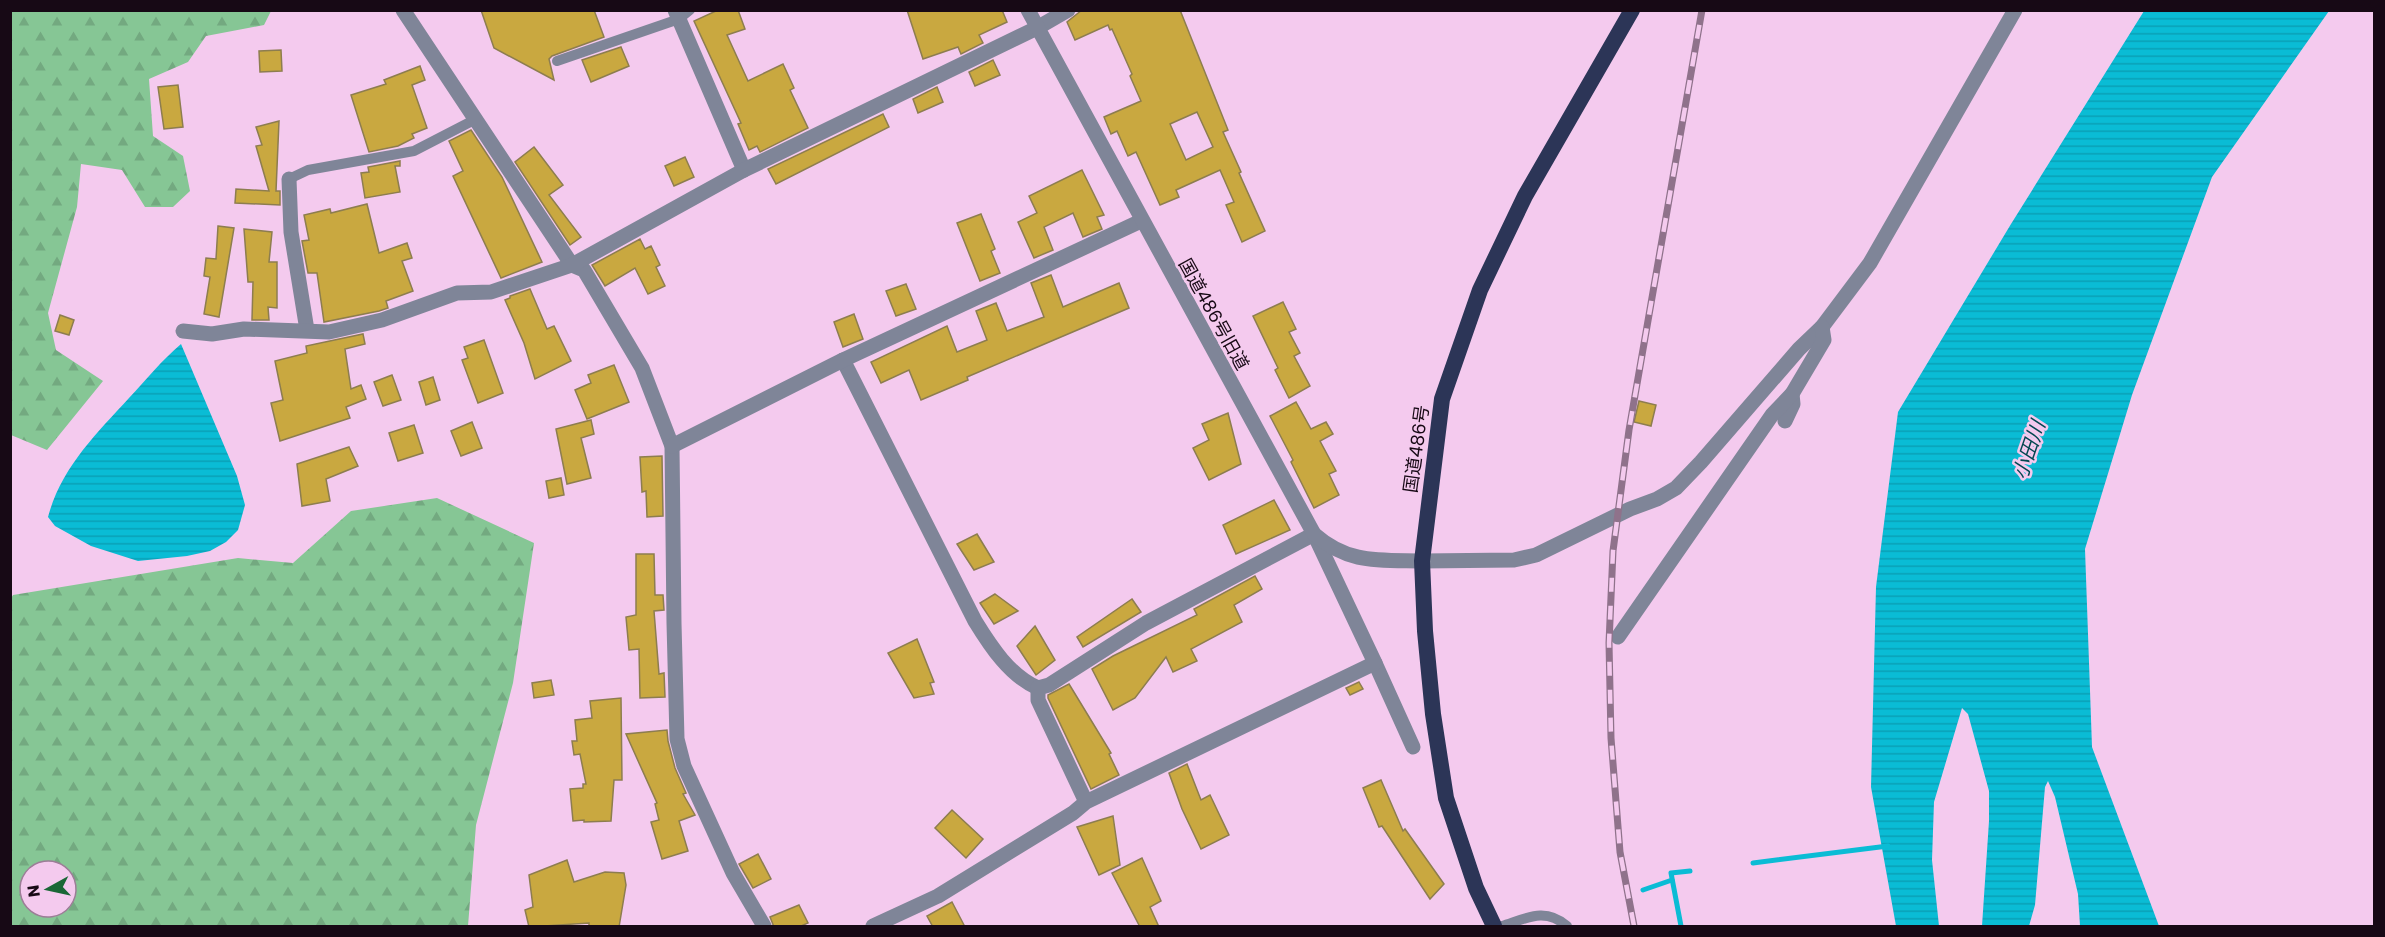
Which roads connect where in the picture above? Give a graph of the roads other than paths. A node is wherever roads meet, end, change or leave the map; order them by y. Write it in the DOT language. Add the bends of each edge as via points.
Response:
graph roads {
  1 [pos="403,10"];
  2 [pos="1028,10"];
  3 [pos="1068,10"];
  4 [pos="1632,10"];
  5 [pos="2015,10"];
  6 [pos="681,13"];
  7 [pos="1036,28"];
  8 [pos="557,61"];
  9 [pos="476,118"];
  10 [pos="744,170"];
  11 [pos="289,179"];
  12 [pos="1141,221"];
  13 [pos="572,265"];
  14 [pos="1822,327"];
  15 [pos="307,330"];
  16 [pos="183,331"];
  17 [pos="843,360"];
  18 [pos="1792,394"];
  19 [pos="1785,421"];
  20 [pos="672,446"];
  21 [pos="1314,534"];
  22 [pos="1422,561"];
  23 [pos="1618,637"];
  24 [pos="1375,663"];
  25 [pos="1038,688"];
  26 [pos="1413,747"];
  27 [pos="1086,802"];
  28 [pos="764,927"];
  29 [pos="873,927"];
  30 [pos="1494,927"];
  31 [pos="1502,927"];
  32 [pos="1567,927"];
  1 -- 9 [label="street"];
  2 -- 7 [label="street, 国道486号旧道"];
  3 -- 7 [label="street"];
  4 -- 22 [label="highway, 国道486号" via="1525,196 1480,290 1443,399"];
  5 -- 14 [label="street" via="1870,263"];
  6 -- 8 [label="lane"];
  6 -- 10 [label="street"];
  7 -- 10 [label="street"];
  7 -- 12 [label="street, 国道486号旧道"];
  9 -- 11 [label="lane" via="414,151 308,170"];
  9 -- 13 [label="street"];
  10 -- 13 [label="street"];
  11 -- 15 [label="street" via="291,232"];
  12 -- 17 [label="street"];
  12 -- 21 [label="street, 国道486号旧道"];
  13 -- 15 [label="street" via="491,292 458,293 382,320 329,332"];
  13 -- 20 [label="street" via="584,270 642,368"];
  14 -- 18 [label="street" via="1824,340"];
  14 -- 22 [label="street, 国道486号旧道" via="1701,462 1676,488 1657,500 1536,555 1514,560"];
  15 -- 16 [label="street" via="244,329 212,334"];
  17 -- 20 [label="street"];
  17 -- 25 [label="street" via="975,621 1015,673"];
  18 -- 19 [label="street" via="1793,404"];
  18 -- 23 [label="street" via="1773,415"];
  20 -- 28 [label="street" via="677,739 684,766 723,851"];
  21 -- 22 [label="street, 国道486号旧道" via="1329,548 1357,558"];
  21 -- 24 [label="street"];
  21 -- 25 [label="street" via="1146,623 1049,685"];
  22 -- 30 [label="highway, 国道486号" via="1429,679 1446,798 1476,888"];
  24 -- 26 [label="street"];
  24 -- 27 [label="street"];
  25 -- 27 [label="street" via="1038,700"];
  27 -- 29 [label="street" via="938,896"];
  31 -- 32 [label="lane" via="1536,915 1552,916"];
}
